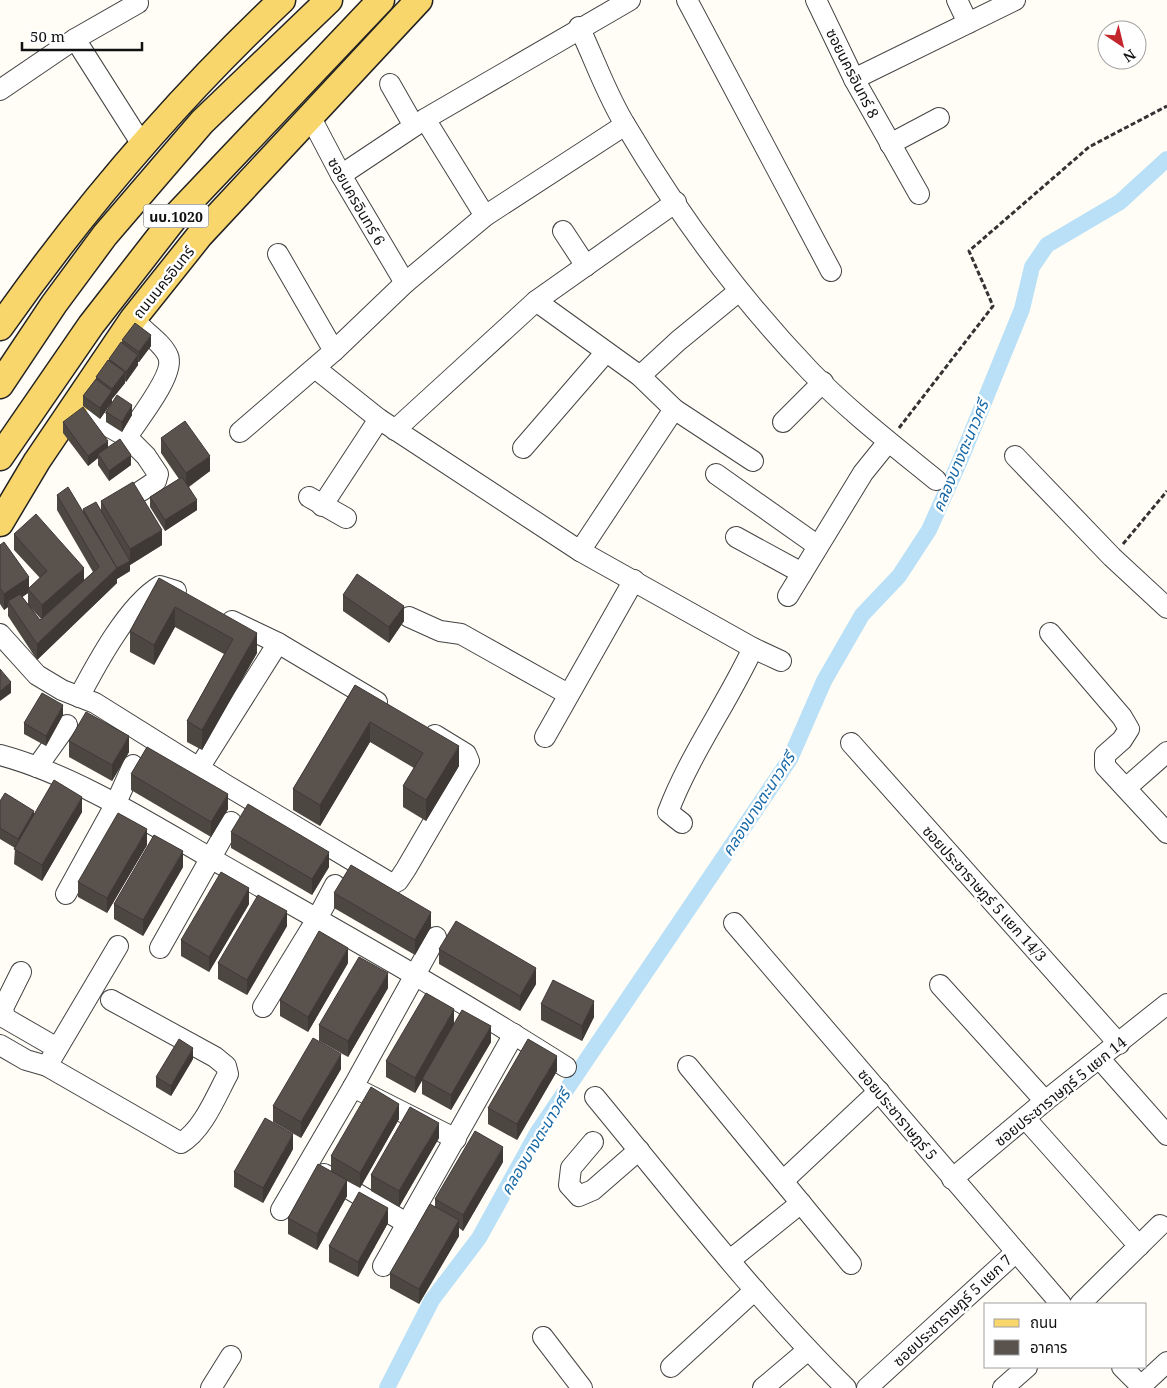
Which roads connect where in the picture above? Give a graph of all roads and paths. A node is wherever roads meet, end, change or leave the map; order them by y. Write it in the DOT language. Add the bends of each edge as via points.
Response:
graph roads {
  1 [pos="282,0"];
  2 [pos="311,0"];
  3 [pos="329,0"];
  4 [pos="381,0"];
  5 [pos="404,0"];
  6 [pos="419,0"];
  7 [pos="630,0"];
  8 [pos="687,0"];
  9 [pos="957,0"];
  10 [pos="1016,0"];
  11 [pos="820,2"];
  12 [pos="138,3"];
  13 [pos="968,23"];
  14 [pos="580,27"];
  15 [pos="75,39"];
  16 [pos="279,48"];
  17 [pos="854,79"];
  18 [pos="300,84"];
  19 [pos="390,84"];
  20 [pos="0,90"];
  21 [pos="1167,106"];
  22 [pos="311,118"];
  23 [pos="940,118"];
  24 [pos="419,122"];
  25 [pos="625,125"];
  26 [pos="890,144"];
  27 [pos="142,146"];
  28 [pos="341,175"];
  29 [pos="919,194"];
  30 [pos="676,202"];
  31 [pos="486,216"];
  32 [pos="563,231"];
  33 [pos="278,254"];
  34 [pos="586,266"];
  35 [pos="831,271"];
  36 [pos="405,283"];
  37 [pos="739,291"];
  38 [pos="536,301"];
  39 [pos="133,320"];
  40 [pos="0,327"];
  41 [pos="334,351"];
  42 [pos="606,352"];
  43 [pos="315,368"];
  44 [pos="640,376"];
  45 [pos="823,382"];
  46 [pos="0,385"];
  47 [pos="76,404"];
  48 [pos="674,409"];
  49 [pos="379,419"];
  50 [pos="783,422"];
  51 [pos="396,430"];
  52 [pos="240,432"];
  53 [pos="127,437"];
  54 [pos="888,442"];
  55 [pos="523,448"];
  56 [pos="1015,456"];
  57 [pos="0,457"];
  58 [pos="753,461"];
  59 [pos="716,474"];
  60 [pos="936,480"];
  61 [pos="141,491"];
  62 [pos="1167,491"];
  63 [pos="346,518"];
  64 [pos="0,523"];
  65 [pos="736,536"];
  66 [pos="818,546"];
  67 [pos="580,550"];
  68 [pos="1112,557"];
  69 [pos="802,573"];
  70 [pos="634,580"];
  71 [pos="788,596"];
  72 [pos="193,601"];
  73 [pos="1167,608"];
  74 [pos="218,614"];
  75 [pos="408,616"];
  76 [pos="0,634"];
  77 [pos="1050,634"];
  78 [pos="278,643"];
  79 [pos="753,648"];
  80 [pos="780,661"];
  81 [pos="568,694"];
  82 [pos="79,696"];
  83 [pos="395,712"];
  84 [pos="67,725"];
  85 [pos="420,726"];
  86 [pos="545,737"];
  87 [pos="851,743"];
  88 [pos="1167,752"];
  89 [pos="0,755"];
  90 [pos="133,765"];
  91 [pos="37,767"];
  92 [pos="199,768"];
  93 [pos="1126,788"];
  94 [pos="115,805"];
  95 [pos="231,822"];
  96 [pos="682,824"];
  97 [pos="1167,832"];
  98 [pos="212,859"];
  99 [pos="335,885"];
  100 [pos="66,894"];
  101 [pos="317,919"];
  102 [pos="734,923"];
  103 [pos="436,937"];
  104 [pos="118,946"];
  105 [pos="160,948"];
  106 [pos="21,972"];
  107 [pos="416,977"];
  108 [pos="940,985"];
  109 [pos="111,1000"];
  110 [pos="1167,1004"];
  111 [pos="263,1007"];
  112 [pos="514,1034"];
  113 [pos="1119,1044"];
  114 [pos="0,1045"];
  115 [pos="56,1048"];
  116 [pos="1099,1058"];
  117 [pos="47,1066"];
  118 [pos="688,1066"];
  119 [pos="566,1067"];
  120 [pos="353,1087"];
  121 [pos="879,1091"];
  122 [pos="595,1097"];
  123 [pos="1044,1101"];
  124 [pos="1025,1118"];
  125 [pos="1167,1135"];
  126 [pos="456,1139"];
  127 [pos="593,1142"];
  128 [pos="639,1150"];
  129 [pos="308,1165"];
  130 [pos="952,1178"];
  131 [pos="783,1181"];
  132 [pos="801,1203"];
  133 [pos="280,1210"];
  134 [pos="408,1224"];
  135 [pos="1160,1225"];
  136 [pos="1139,1246"];
  137 [pos="1016,1252"];
  138 [pos="730,1260"];
  139 [pos="851,1264"];
  140 [pos="383,1266"];
  141 [pos="755,1290"];
  142 [pos="1060,1303"];
  143 [pos="1081,1303"];
  144 [pos="543,1337"];
  145 [pos="808,1350"];
  146 [pos="231,1356"];
  147 [pos="1167,1362"];
  148 [pos="671,1367"];
  149 [pos="1026,1368"];
  150 [pos="1123,1368"];
  151 [pos="1142,1387"];
  152 [pos="211,1388"];
  153 [pos="582,1388"];
  154 [pos="763,1388"];
  155 [pos="846,1388"];
  156 [pos="867,1388"];
  157 [pos="1003,1388"];
  1 -- 27 [label="main road" via="250,29"];
  2 -- 16 [label="main road" via="283,34"];
  3 -- 16 [label="main road, นบ.1020"];
  4 -- 18 [label="main road, ถนนนครอินทร์ / นบ.1020"];
  5 -- 18 [label="main road" via="320,78"];
  6 -- 22 [label="main road, ถนนนครอินทร์ / นบ.1020"];
  7 -- 14 [label="street"];
  8 -- 35 [label="street"];
  9 -- 13 [label="street"];
  10 -- 13 [label="street"];
  11 -- 17 [label="street, ซอยนครอินทร์ 8"];
  12 -- 15 [label="street"];
  13 -- 17 [label="street"];
  14 -- 24 [label="street"];
  14 -- 25 [label="street"];
  15 -- 20 [label="street"];
  15 -- 27 [label="street"];
  16 -- 46 [label="main road, นบ.1020" via="202,122 105,235"];
  17 -- 26 [label="street, ซอยนครอินทร์ 8"];
  18 -- 57 [label="main road, ถนนนครอินทร์ / นบ.1020" via="175,217 91,325"];
  19 -- 24 [label="street"];
  21 -- 54 [label="path" via="1089,147 969,251 993,306"];
  22 -- 28 [label="street, ซอยนครอินทร์ 6"];
  22 -- 39 [label="main road, ถนนนครอินทร์ / นบ.1020" via="200,235"];
  23 -- 26 [label="street"];
  24 -- 28 [label="street"];
  24 -- 31 [label="street"];
  25 -- 30 [label="street"];
  25 -- 31 [label="street"];
  26 -- 29 [label="street, ซอยนครอินทร์ 8"];
  27 -- 40 [label="main road" via="123,165"];
  28 -- 36 [label="street, ซอยนครอินทร์ 6"];
  30 -- 34 [label="street"];
  30 -- 37 [label="street"];
  31 -- 36 [label="street"];
  32 -- 34 [label="street"];
  33 -- 41 [label="street"];
  34 -- 38 [label="street"];
  36 -- 41 [label="street"];
  37 -- 44 [label="street"];
  37 -- 45 [label="street"];
  38 -- 42 [label="street"];
  38 -- 51 [label="street"];
  39 -- 47 [label="main road, ถนนนครอินทร์ / นบ.1020"];
  39 -- 53 [label="street" via="167,354 170,364 166,377"];
  41 -- 43 [label="street"];
  42 -- 44 [label="street"];
  42 -- 55 [label="street"];
  43 -- 49 [label="street"];
  43 -- 52 [label="street"];
  44 -- 48 [label="street"];
  45 -- 50 [label="street"];
  45 -- 54 [label="street"];
  47 -- 53 [label="street"];
  47 -- 64 [label="main road, ถนนนครอินทร์ / นบ.1020"];
  48 -- 58 [label="street"];
  48 -- 67 [label="street"];
  49 -- 51 [label="street"];
  49 -- 63 [label="street" via="316,501"];
  51 -- 67 [label="street"];
  53 -- 61 [label="street" via="158,474 156,481"];
  54 -- 60 [label="street"];
  54 -- 66 [label="street" via="863,473"];
  56 -- 68 [label="street"];
  59 -- 66 [label="street"];
  62 -- 68 [label="path"];
  65 -- 69 [label="street"];
  66 -- 69 [label="street"];
  67 -- 70 [label="street"];
  68 -- 73 [label="street"];
  69 -- 71 [label="street"];
  70 -- 79 [label="street"];
  70 -- 81 [label="street"];
  72 -- 82 [label="street" via="169,587 160,586 147,594 101,655"];
  74 -- 78 [label="street"];
  75 -- 81 [label="street" via="440,631 461,634"];
  76 -- 82 [label="street" via="37,675"];
  77 -- 93 [label="street" via="1129,729 1103,761"];
  78 -- 83 [label="street"];
  78 -- 92 [label="street"];
  79 -- 80 [label="street"];
  79 -- 96 [label="street" via="732,692 680,779 668,812"];
  81 -- 86 [label="street"];
  82 -- 92 [label="street"];
  84 -- 91 [label="street"];
  85 -- 92 [label="street" via="466,754 469,761 406,869 392,884"];
  87 -- 113 [label="street, ซอยประชาราษฎร์ 5 แยก 14/3"];
  88 -- 93 [label="street"];
  89 -- 91 [label="street"];
  90 -- 94 [label="street"];
  91 -- 94 [label="street"];
  93 -- 97 [label="street"];
  94 -- 98 [label="street"];
  94 -- 100 [label="street"];
  95 -- 98 [label="street"];
  98 -- 101 [label="street"];
  98 -- 105 [label="street"];
  99 -- 101 [label="street"];
  101 -- 107 [label="street"];
  101 -- 111 [label="street"];
  102 -- 121 [label="street, ซอยประชาราษฏร์ 5"];
  103 -- 107 [label="street"];
  104 -- 115 [label="street"];
  106 -- 115 [label="street" via="3,1008 5,1018"];
  107 -- 112 [label="street"];
  107 -- 120 [label="street"];
  108 -- 123 [label="street"];
  109 -- 117 [label="street" via="226,1066 228,1074 190,1138 181,1143"];
  110 -- 113 [label="street, ซอยประชาราษฎร์ 5 แยก 14"];
  112 -- 119 [label="street"];
  112 -- 126 [label="street"];
  113 -- 116 [label="street, ซอยประชาราษฎร์ 5 แยก 14"];
  114 -- 117 [label="street" via="26,1060"];
  115 -- 117 [label="street"];
  116 -- 123 [label="street, ซอยประชาราษฎร์ 5 แยก 14"];
  116 -- 125 [label="street"];
  118 -- 131 [label="street"];
  120 -- 126 [label="street"];
  120 -- 129 [label="street"];
  121 -- 130 [label="street, ซอยประชาราษฏร์ 5"];
  121 -- 131 [label="street"];
  122 -- 128 [label="street"];
  123 -- 124 [label="street, ซอยประชาราษฎร์ 5 แยก 14"];
  124 -- 130 [label="street, ซอยประชาราษฎร์ 5 แยก 14"];
  124 -- 136 [label="street"];
  126 -- 134 [label="street"];
  127 -- 128 [label="street" via="571,1168 569,1185 579,1196 593,1190"];
  128 -- 138 [label="street"];
  129 -- 133 [label="street"];
  129 -- 134 [label="street"];
  130 -- 137 [label="street, ซอยประชาราษฏร์ 5"];
  131 -- 132 [label="street"];
  132 -- 138 [label="street"];
  132 -- 139 [label="street"];
  134 -- 140 [label="street"];
  135 -- 136 [label="street"];
  136 -- 143 [label="street"];
  137 -- 142 [label="street, ซอยประชาราษฏร์ 5"];
  137 -- 156 [label="street, ซอยประชาราษฎร์ 5 แยก 7"];
  138 -- 141 [label="street"];
  141 -- 145 [label="street"];
  141 -- 148 [label="street"];
  144 -- 153 [label="street"];
  145 -- 154 [label="street"];
  145 -- 155 [label="street"];
  146 -- 152 [label="street"];
  147 -- 151 [label="street"];
  149 -- 157 [label="street"];
  150 -- 151 [label="street"];
}
